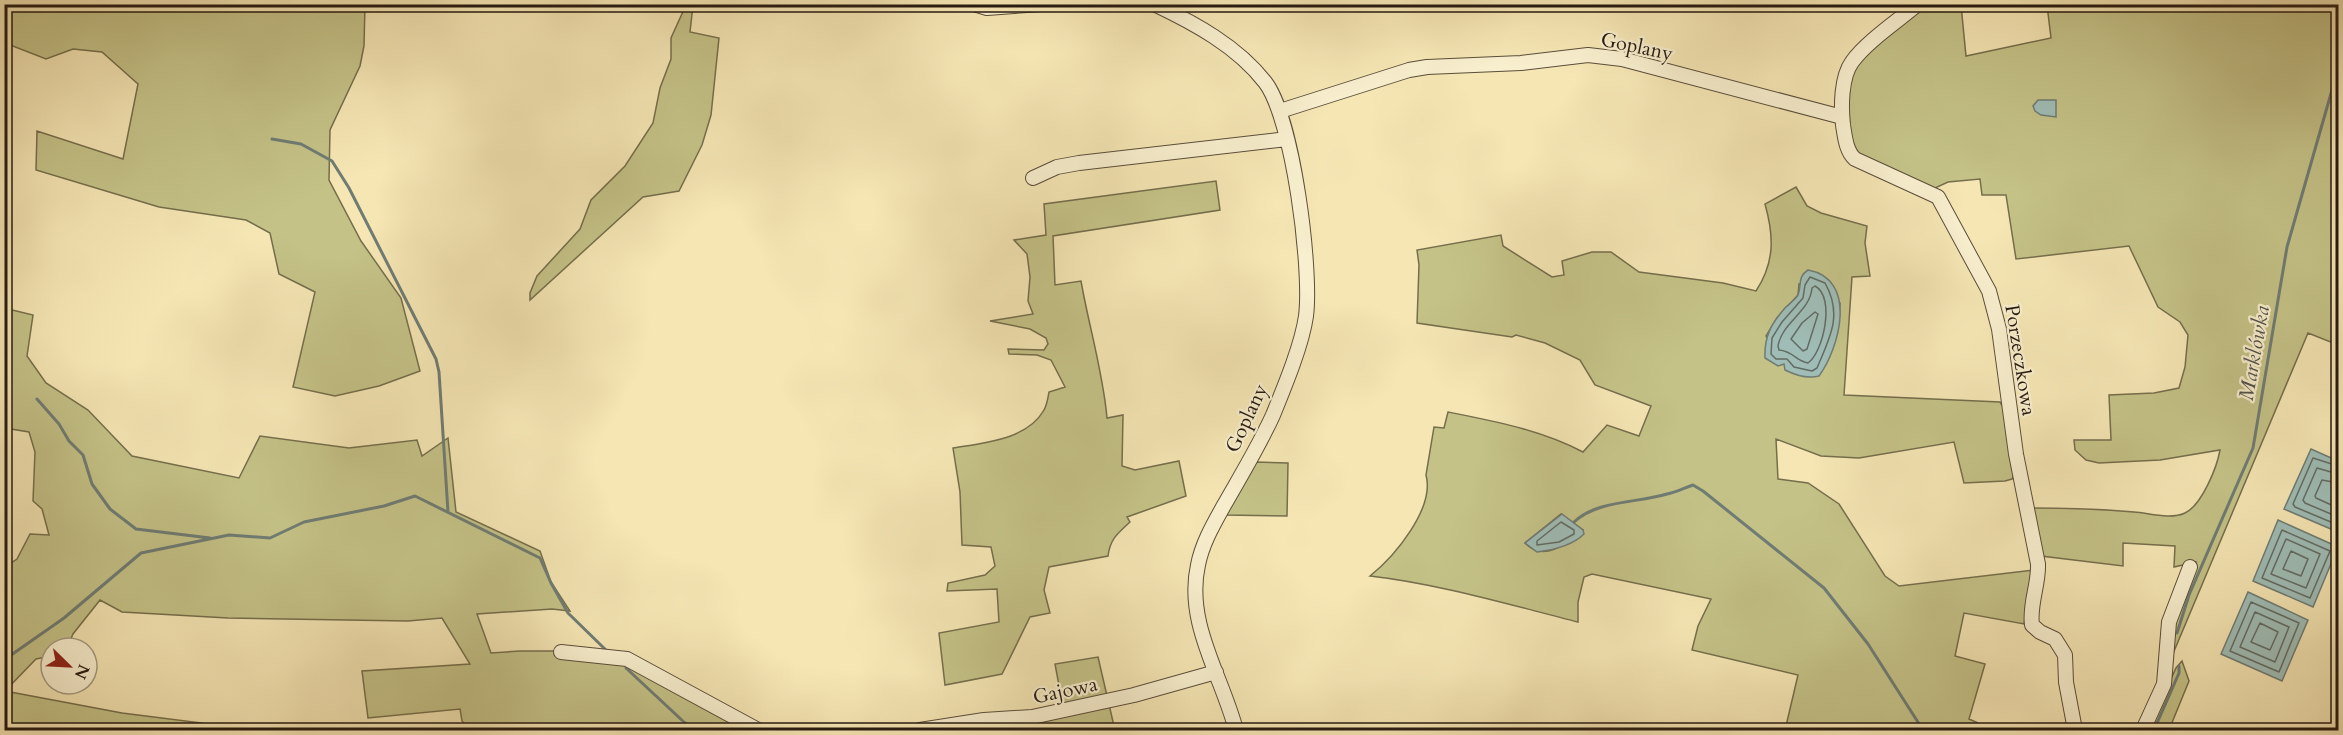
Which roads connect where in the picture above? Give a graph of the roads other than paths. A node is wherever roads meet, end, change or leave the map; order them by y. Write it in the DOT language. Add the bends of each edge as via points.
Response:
graph roads {
  1 [pos="974,4"];
  2 [pos="1041,4"];
  3 [pos="1154,4"];
  4 [pos="1918,4"];
  5 [pos="1280,111"];
  6 [pos="1842,117"];
  7 [pos="1287,139"];
  8 [pos="1033,178"];
  9 [pos="2190,567"];
  10 [pos="561,652"];
  11 [pos="1216,672"];
  12 [pos="758,730"];
  13 [pos="920,730"];
  14 [pos="1236,730"];
  15 [pos="2076,730"];
  16 [pos="2143,730"];
  1 -- 2 [label="street" via="987,8"];
  3 -- 5 [label="street, Goplany" via="1202,30 1249,65 1266,83"];
  4 -- 6 [label="street, Porzeczkowa" via="1851,63 1844,85"];
  5 -- 6 [label="street, Goplany" via="1409,70 1595,55"];
  5 -- 7 [label="street, Goplany"];
  6 -- 15 [label="street, Porzeczkowa" via="1852,156 1938,197 1989,291 1999,328 2014,443 2038,564 2032,625 2055,639 2065,655"];
  7 -- 8 [label="street" via="1079,163"];
  7 -- 11 [label="street, Goplany" via="1300,218 1305,318 1273,413 1216,521 1198,565 1197,607 1202,636"];
  9 -- 16 [label="street" via="2169,622 2164,684"];
  10 -- 12 [label="street" via="627,659"];
  11 -- 13 [label="street, Gajowa" via="1032,717"];
  11 -- 14 [label="street, Goplany"];
}
